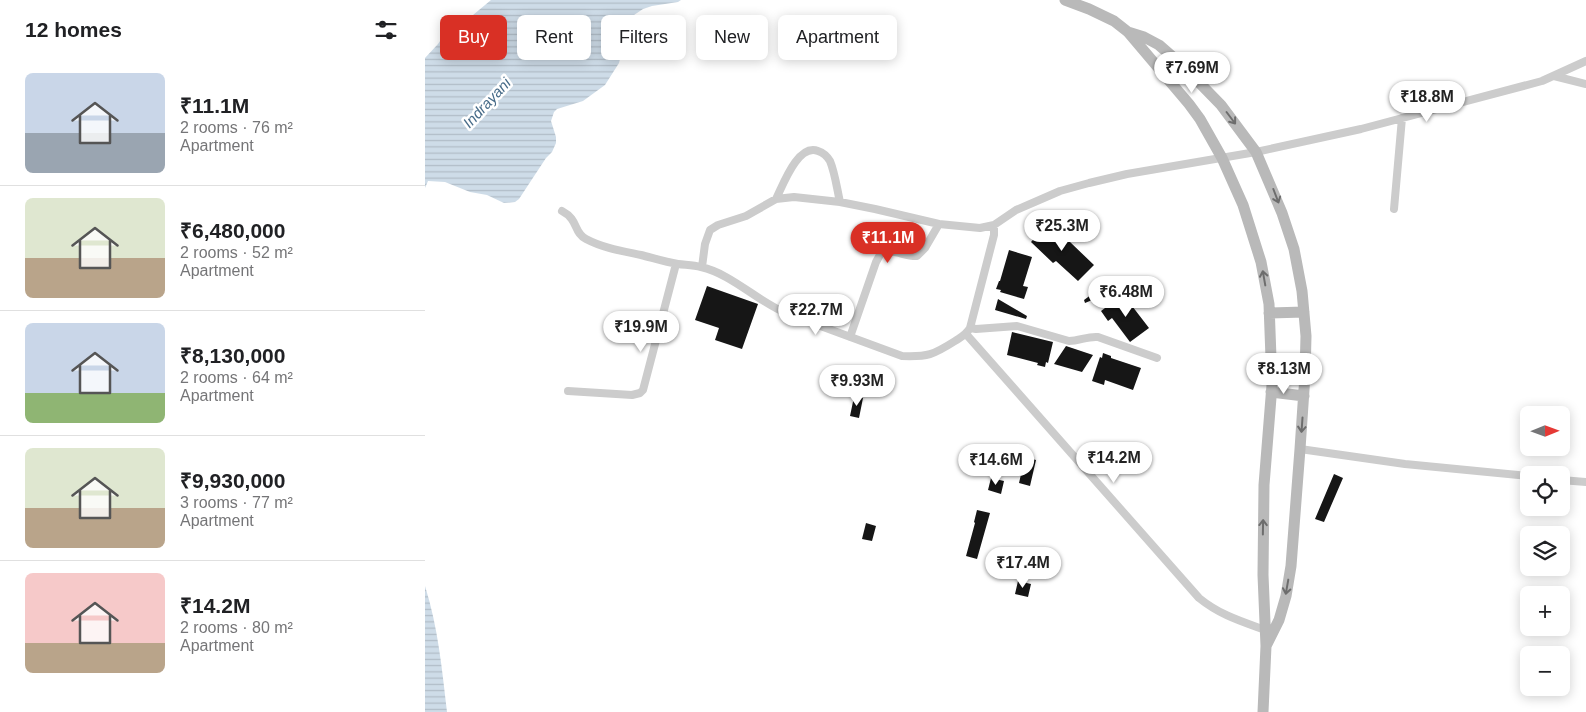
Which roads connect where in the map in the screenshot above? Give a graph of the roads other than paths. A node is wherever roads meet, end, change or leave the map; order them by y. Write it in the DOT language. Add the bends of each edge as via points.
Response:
graph roads {
  1 [pos="1065,0"];
  2 [pos="1128,32"];
  3 [pos="1586,62"];
  4 [pos="1554,76"];
  5 [pos="1586,84"];
  6 [pos="1402,118"];
  7 [pos="1256,152"];
  8 [pos="1222,158"];
  9 [pos="776,199"];
  10 [pos="839,202"];
  11 [pos="1394,209"];
  12 [pos="562,211"];
  13 [pos="939,224"];
  14 [pos="995,224"];
  15 [pos="676,264"];
  16 [pos="702,267"];
  17 [pos="1304,312"];
  18 [pos="1269,313"];
  19 [pos="968,331"];
  20 [pos="850,336"];
  21 [pos="1157,358"];
  22 [pos="568,391"];
  23 [pos="1271,392"];
  24 [pos="1304,396"];
  25 [pos="1300,449"];
  26 [pos="1520,475"];
  27 [pos="1570,481"];
  28 [pos="1586,482"];
  29 [pos="1265,630"];
  30 [pos="1265,646"];
  31 [pos="1263,712"];
  1 -- 2 [label="street" via="1089,9"];
  2 -- 7 [label="street, one-way" via="1159,45 1183,66 1221,105"];
  2 -- 8 [label="street" via="1189,104"];
  3 -- 4 [label="street"];
  4 -- 5 [label="street"];
  4 -- 6 [label="street"];
  6 -- 7 [label="street"];
  6 -- 11 [label="street"];
  7 -- 8 [label="street"];
  7 -- 17 [label="street, one-way" via="1294,249"];
  8 -- 14 [label="street" via="1089,182 1017,210"];
  18 -- 8 [label="street, one-way" via="1254,235"];
  9 -- 10 [label="street"];
  9 -- 10 [label="street" via="800,156 816,150 827,156 831,163"];
  9 -- 16 [label="street" via="746,216 710,230"];
  10 -- 13 [label="street"];
  12 -- 15 [label="street" via="569,214 587,240"];
  13 -- 14 [label="street" via="980,228"];
  13 -- 20 [label="street" via="917,256 889,251 881,253"];
  14 -- 19 [label="street"];
  15 -- 16 [label="street"];
  15 -- 22 [label="street" via="643,390 632,395"];
  16 -- 20 [label="street" via="774,308"];
  17 -- 18 [label="street"];
  17 -- 24 [label="street"];
  18 -- 23 [label="street"];
  19 -- 20 [label="street" via="932,355 917,357 902,356"];
  19 -- 21 [label="street" via="1017,326 1069,341 1098,337"];
  19 -- 29 [label="street" via="1199,598 1225,615"];
  23 -- 24 [label="street"];
  29 -- 23 [label="street, one-way" via="1264,485"];
  24 -- 25 [label="street, one-way"];
  25 -- 26 [label="street" via="1405,464"];
  25 -- 30 [label="street, one-way" via="1286,596 1279,620"];
  27 -- 28 [label="street"];
  29 -- 30 [label="street"];
  30 -- 31 [label="street"];
}
